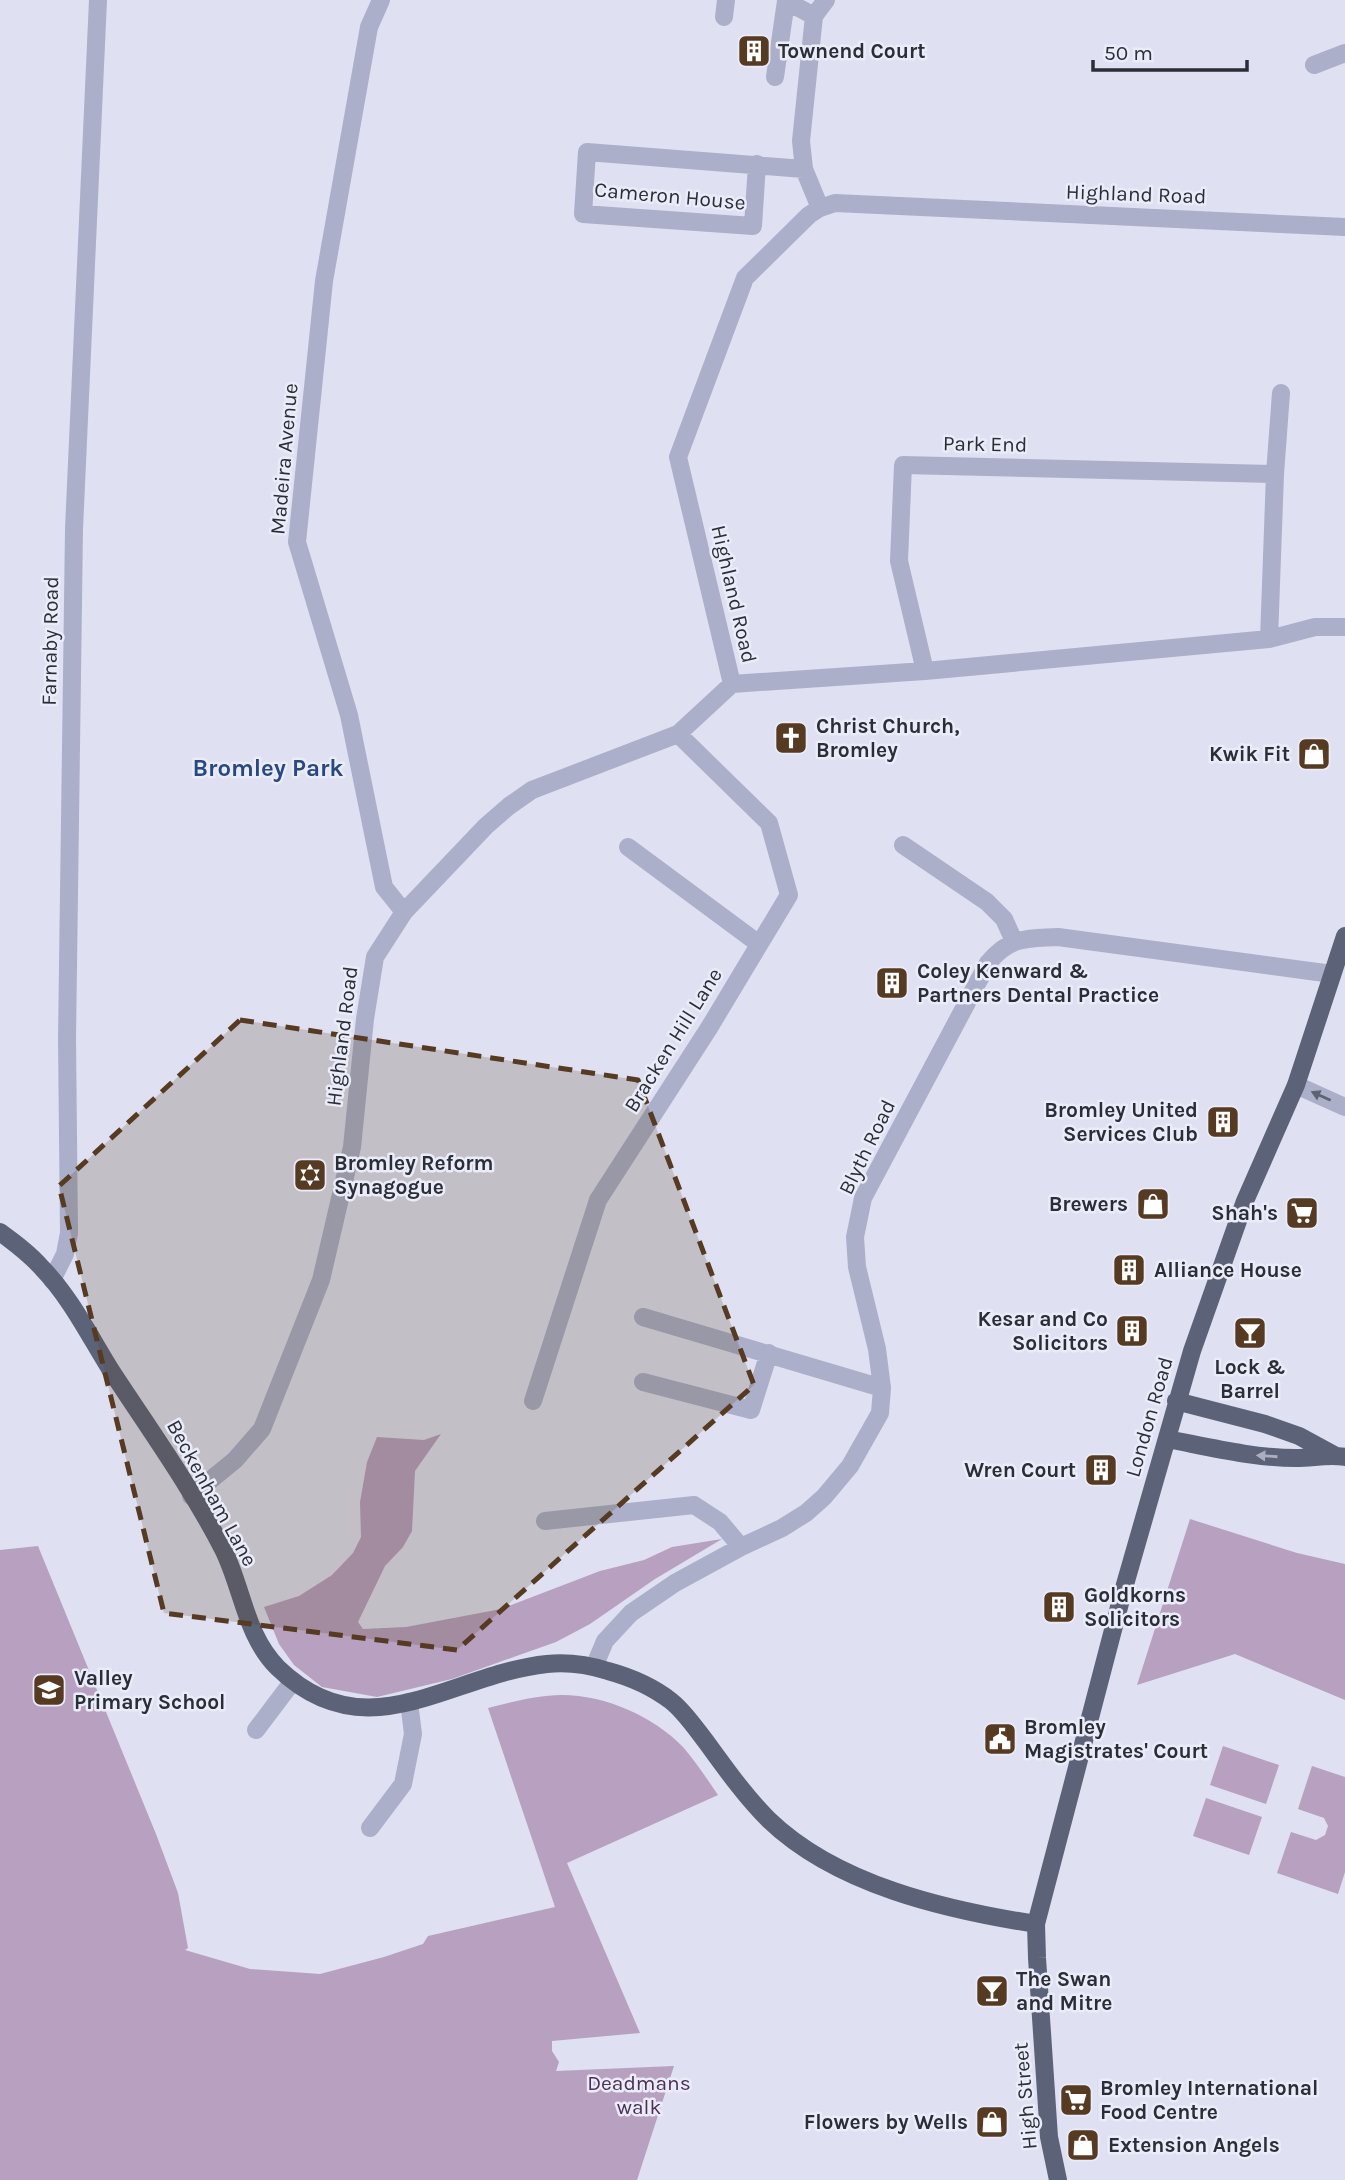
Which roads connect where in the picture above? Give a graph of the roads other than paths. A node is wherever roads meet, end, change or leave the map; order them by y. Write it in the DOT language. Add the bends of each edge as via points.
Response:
graph roads {
  1 [pos="99,0"];
  2 [pos="381,0"];
  3 [pos="826,0"];
  4 [pos="785,1"];
  5 [pos="814,16"];
  6 [pos="1345,53"];
  7 [pos="1314,65"];
  8 [pos="775,77"];
  9 [pos="757,163"];
  10 [pos="804,169"];
  11 [pos="820,208"];
  12 [pos="1345,227"];
  13 [pos="1281,393"];
  14 [pos="1275,474"];
  15 [pos="1345,627"];
  16 [pos="1269,639"];
  17 [pos="925,671"];
  18 [pos="732,684"];
  19 [pos="678,734"];
  20 [pos="904,845"];
  21 [pos="628,847"];
  22 [pos="404,912"];
  23 [pos="1345,936"];
  24 [pos="1014,941"];
  25 [pos="759,944"];
  26 [pos="1332,974"];
  27 [pos="1296,1085"];
  28 [pos="1345,1107"];
  29 [pos="0,1232"];
  30 [pos="52,1280"];
  31 [pos="643,1317"];
  32 [pos="769,1353"];
  33 [pos="642,1382"];
  34 [pos="883,1388"];
  35 [pos="533,1401"];
  36 [pos="1176,1401"];
  37 [pos="1167,1439"];
  38 [pos="1340,1456"];
  39 [pos="191,1496"];
  40 [pos="545,1521"];
  41 [pos="741,1547"];
  42 [pos="594,1667"];
  43 [pos="293,1681"];
  44 [pos="409,1702"];
  45 [pos="256,1730"];
  46 [pos="370,1828"];
  47 [pos="1037,1924"];
  48 [pos="1058,2180"];
  1 -- 30 [label="street, Farnaby Road" via="74,529 69,1233"];
  2 -- 22 [label="street, Madeira Avenue" via="369,27 324,281 297,542 349,715 384,887"];
  3 -- 5 [label="street"];
  4 -- 5 [label="street"];
  4 -- 8 [label="street"];
  5 -- 10 [label="street" via="802,141"];
  6 -- 7 [label="street"];
  9 -- 9 [label="street, Cameron House" via="752,226 583,214 587,152"];
  9 -- 10 [label="street, Cameron House"];
  10 -- 11 [label="street"];
  11 -- 12 [label="street, Highland Road" via="848,202"];
  11 -- 18 [label="street, Highland Road" via="745,278 678,457"];
  13 -- 14 [label="street"];
  14 -- 16 [label="street"];
  14 -- 17 [label="street, Park End" via="903,465 899,561"];
  15 -- 16 [label="street" via="1315,626"];
  16 -- 17 [label="street"];
  17 -- 18 [label="street"];
  18 -- 19 [label="street, Highland Road"];
  19 -- 22 [label="street, Highland Road" via="532,790 486,826"];
  19 -- 25 [label="street, Bracken Hill Lane" via="769,823 789,895"];
  20 -- 24 [label="street" via="987,902 1004,919"];
  21 -- 25 [label="street"];
  22 -- 39 [label="street, Highland Road" via="375,957 352,1147 321,1280 261,1429 235,1460"];
  23 -- 26 [label="main road, London Road"];
  24 -- 26 [label="street" via="1058,937"];
  24 -- 34 [label="street, Blyth Road" via="988,963 863,1198 855,1237 857,1267"];
  25 -- 35 [label="street, Bracken Hill Lane" via="598,1199"];
  26 -- 27 [label="main road, London Road"];
  28 -- 27 [label="street, one-way"];
  27 -- 36 [label="main road, London Road" via="1245,1201"];
  29 -- 30 [label="main road, Beckenham Lane"];
  30 -- 39 [label="main road, Beckenham Lane"];
  31 -- 32 [label="street"];
  32 -- 33 [label="street" via="751,1410"];
  32 -- 34 [label="street"];
  34 -- 41 [label="street, Blyth Road" via="880,1413 833,1487 795,1520"];
  36 -- 37 [label="main road, London Road"];
  36 -- 38 [label="main road" via="1265,1423"];
  38 -- 37 [label="main road, one-way" via="1252,1455"];
  37 -- 47 [label="main road, London Road"];
  39 -- 43 [label="main road, Beckenham Lane" via="226,1557 256,1638"];
  40 -- 41 [label="street" via="694,1505 720,1522"];
  41 -- 42 [label="street, Blyth Road" via="631,1613 605,1641"];
  42 -- 44 [label="main road, Beckenham Lane" via="536,1665"];
  42 -- 47 [label="main road, Beckenham Lane" via="629,1678 669,1699 760,1811 788,1837 825,1861 903,1894"];
  43 -- 44 [label="main road, Beckenham Lane" via="317,1697 341,1704 376,1707"];
  43 -- 45 [label="street"];
  44 -- 46 [label="street" via="414,1734 403,1784"];
  47 -- 48 [label="main road, High Street" via="1049,2137"];
}
